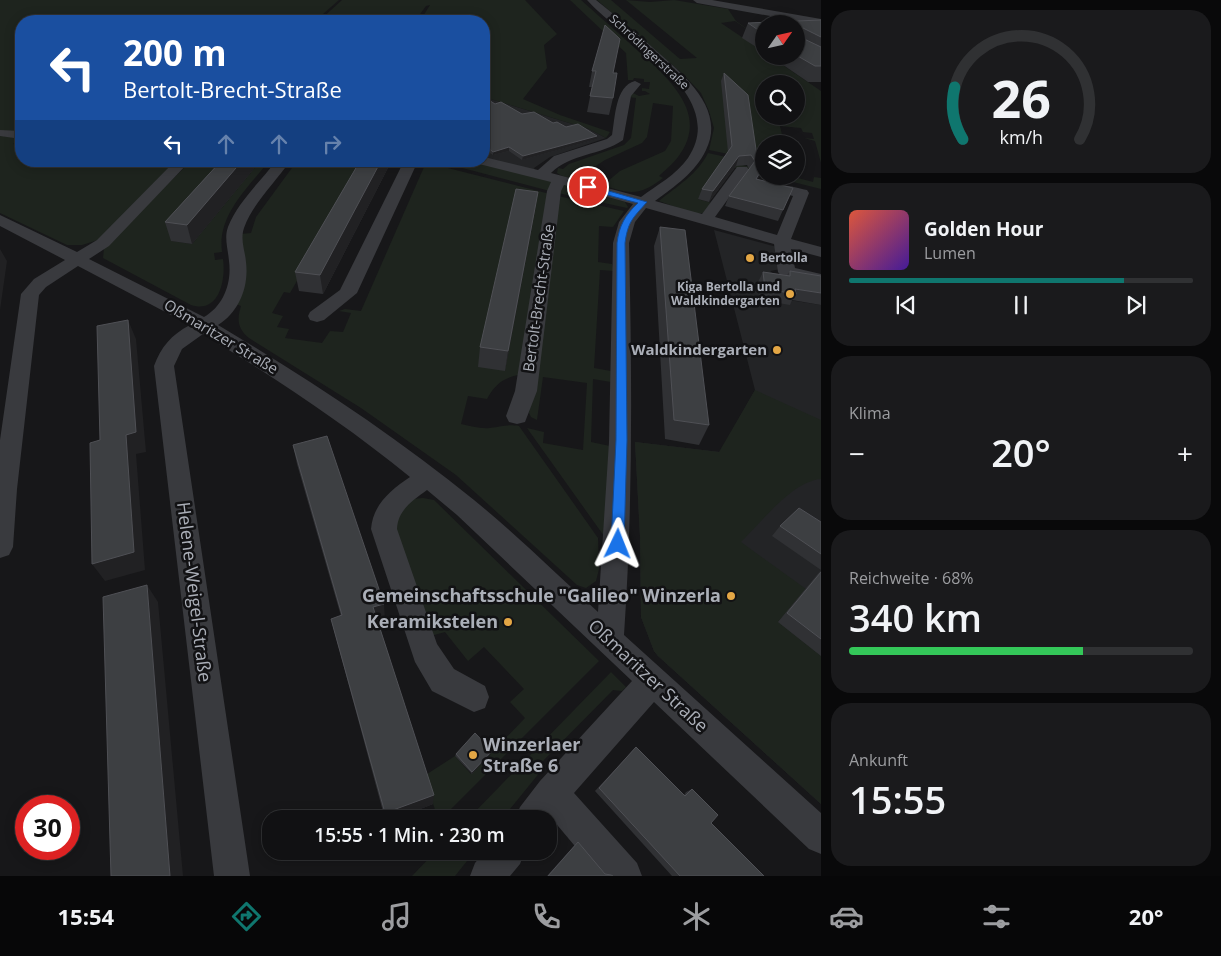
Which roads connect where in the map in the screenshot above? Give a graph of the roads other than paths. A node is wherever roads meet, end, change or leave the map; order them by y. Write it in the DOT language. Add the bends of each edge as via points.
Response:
graph roads {
  1 [pos="591,0"];
  2 [pos="697,0"];
  3 [pos="748,9"];
  4 [pos="755,20"];
  5 [pos="821,22"];
  6 [pos="635,84"];
  7 [pos="2,133"];
  8 [pos="15,134"];
  9 [pos="490,162"];
  10 [pos="177,167"];
  11 [pos="279,167"];
  12 [pos="408,167"];
  13 [pos="742,170"];
  14 [pos="550,177"];
  15 [pos="782,189"];
  16 [pos="643,202"];
  17 [pos="0,220"];
  18 [pos="705,220"];
  19 [pos="782,242"];
  20 [pos="821,252"];
  21 [pos="78,258"];
  22 [pos="821,279"];
  23 [pos="317,316"];
  24 [pos="203,324"];
  25 [pos="517,416"];
  26 [pos="428,478"];
  27 [pos="0,547"];
  28 [pos="609,641"];
  29 [pos="653,680"];
  30 [pos="474,697"];
  31 [pos="542,806"];
  32 [pos="821,837"];
  33 [pos="500,860"];
  34 [pos="232,876"];
  35 [pos="488,876"];
  36 [pos="624,876"];
  1 -- 16 [label="street, Schrödingerstraße" via="682,80 696,98 706,125 700,150 691,163 675,180"];
  2 -- 3 [label="street"];
  3 -- 4 [label="street" via="749,17"];
  3 -- 5 [label="street" via="811,16"];
  6 -- 14 [label="street" via="625,95 618,137 600,147 558,160"];
  7 -- 8 [label="street"];
  9 -- 14 [label="street"];
  10 -- 21 [label="street" via="102,243"];
  11 -- 24 [label="street" via="241,218 234,235 238,269 229,304 220,315"];
  12 -- 23 [label="street" via="348,294"];
  13 -- 18 [label="street"];
  14 -- 16 [label="street"];
  14 -- 25 [label="street, Bertolt-Brecht-Straße" via="554,192 526,391"];
  15 -- 19 [label="street" via="802,194"];
  16 -- 18 [label="street"];
  16 -- 28 [label="street" via="631,214 621,243 621,450 618,544"];
  17 -- 21 [label="street, Oßmaritzer Straße"];
  18 -- 19 [label="street"];
  19 -- 20 [label="street"];
  19 -- 22 [label="street" via="787,272"];
  21 -- 24 [label="street, Oßmaritzer Straße"];
  21 -- 27 [label="street" via="40,283 30,294"];
  24 -- 26 [label="street, Oßmaritzer Straße" via="330,406"];
  24 -- 34 [label="street, Helene-Weigel-Straße" via="174,346 166,359 164,372"];
  26 -- 28 [label="street, Oßmaritzer Straße" via="466,508"];
  26 -- 30 [label="street" via="390,508 384,529 425,652 443,680"];
  28 -- 29 [label="street, Oßmaritzer Straße"];
  29 -- 31 [label="street"];
  29 -- 32 [label="street, Oßmaritzer Straße"];
  31 -- 36 [label="street"];
  33 -- 35 [label="street"];
}
